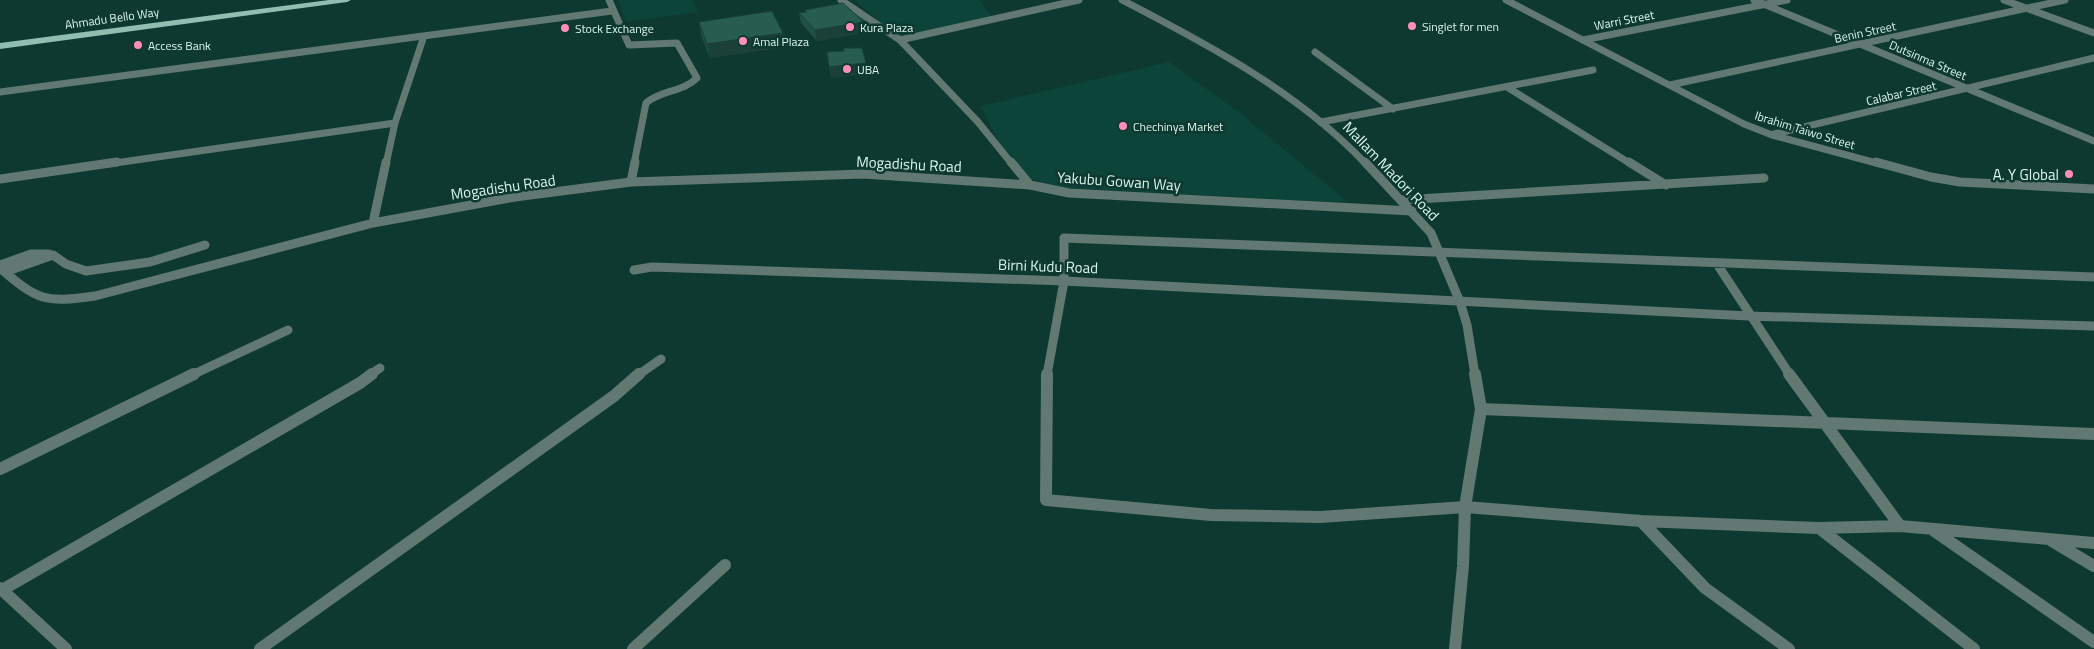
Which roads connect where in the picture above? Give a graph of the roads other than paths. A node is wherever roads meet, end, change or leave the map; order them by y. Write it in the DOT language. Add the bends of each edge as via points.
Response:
graph roads {
  1 [pos="318,0"];
  2 [pos="346,0"];
  3 [pos="609,0"];
  4 [pos="841,0"];
  5 [pos="1079,0"];
  6 [pos="1122,0"];
  7 [pos="1526,0"];
  8 [pos="1754,0"];
  9 [pos="1787,0"];
  10 [pos="2004,0"];
  11 [pos="2065,0"];
  12 [pos="1509,1"];
  13 [pos="1765,4"];
  14 [pos="2028,8"];
  15 [pos="612,11"];
  16 [pos="2094,33"];
  17 [pos="424,36"];
  18 [pos="0,40"];
  19 [pos="900,40"];
  20 [pos="1583,40"];
  21 [pos="1862,44"];
  22 [pos="0,46"];
  23 [pos="1315,52"];
  24 [pos="2094,58"];
  25 [pos="1593,70"];
  26 [pos="1670,85"];
  27 [pos="1506,87"];
  28 [pos="1967,89"];
  29 [pos="0,92"];
  30 [pos="1393,109"];
  31 [pos="1321,122"];
  32 [pos="395,123"];
  33 [pos="1772,134"];
  34 [pos="2094,142"];
  35 [pos="1764,178"];
  36 [pos="0,180"];
  37 [pos="631,182"];
  38 [pos="1030,184"];
  39 [pos="1666,185"];
  40 [pos="2094,190"];
  41 [pos="1401,200"];
  42 [pos="1412,211"];
  43 [pos="373,223"];
  44 [pos="206,245"];
  45 [pos="1439,252"];
  46 [pos="1717,264"];
  47 [pos="2,268"];
  48 [pos="634,270"];
  49 [pos="2094,277"];
  50 [pos="1064,281"];
  51 [pos="1460,302"];
  52 [pos="1748,316"];
  53 [pos="2094,326"];
  54 [pos="288,330"];
  55 [pos="661,359"];
  56 [pos="380,368"];
  57 [pos="1481,408"];
  58 [pos="1822,422"];
  59 [pos="2094,434"];
  60 [pos="0,469"];
  61 [pos="1465,507"];
  62 [pos="1640,520"];
  63 [pos="1900,526"];
  64 [pos="1819,528"];
  65 [pos="1934,530"];
  66 [pos="2051,540"];
  67 [pos="2094,543"];
  68 [pos="725,565"];
  69 [pos="2094,566"];
  70 [pos="1,589"];
  71 [pos="2094,642"];
  72 [pos="66,649"];
  73 [pos="260,649"];
  74 [pos="633,649"];
  75 [pos="1455,649"];
  76 [pos="1789,649"];
  77 [pos="1974,649"];
  1 -- 18 [label="main road, Ahmadu Bello Way"];
  2 -- 22 [label="main road, Ahmadu Bello Way"];
  3 -- 15 [label="street"];
  4 -- 19 [label="street"];
  5 -- 19 [label="street"];
  6 -- 31 [label="street, Mallam Madori Road" via="1195,37 1272,85"];
  7 -- 12 [label="street"];
  8 -- 13 [label="street, Dutsinma Street"];
  9 -- 13 [label="street, Warri Street"];
  10 -- 14 [label="street"];
  11 -- 14 [label="street, Benin Street"];
  12 -- 20 [label="street, Ibrahim Taiwo Street"];
  13 -- 20 [label="street, Warri Street"];
  13 -- 21 [label="street, Dutsinma Street"];
  14 -- 16 [label="street"];
  14 -- 21 [label="street, Benin Street"];
  15 -- 17 [label="street"];
  15 -- 37 [label="street" via="629,45 677,43 697,78 685,86 650,97 646,103"];
  17 -- 29 [label="street"];
  17 -- 32 [label="street"];
  19 -- 38 [label="street" via="978,122"];
  20 -- 26 [label="street, Ibrahim Taiwo Street"];
  21 -- 26 [label="street, Benin Street"];
  21 -- 28 [label="street, Dutsinma Street"];
  23 -- 30 [label="street"];
  24 -- 28 [label="street, Calabar Street"];
  25 -- 27 [label="street"];
  26 -- 33 [label="street, Ibrahim Taiwo Street" via="1744,124"];
  27 -- 30 [label="street"];
  27 -- 39 [label="street"];
  28 -- 33 [label="street, Calabar Street"];
  28 -- 34 [label="street, Dutsinma Street"];
  30 -- 31 [label="street"];
  31 -- 41 [label="street, Mallam Madori Road"];
  32 -- 36 [label="street"];
  32 -- 43 [label="street"];
  33 -- 40 [label="street, Ibrahim Taiwo Street" via="1931,177 1960,182"];
  35 -- 39 [label="street"];
  37 -- 38 [label="street, Mogadishu Road" via="863,174"];
  37 -- 43 [label="street, Mogadishu Road" via="516,197"];
  38 -- 42 [label="street, Yakubu Gowan Way" via="1069,193"];
  39 -- 41 [label="street"];
  41 -- 42 [label="street, Mallam Madori Road"];
  42 -- 45 [label="street, Mallam Madori Road" via="1431,233"];
  43 -- 47 [label="street, Mogadishu Road" via="95,296 46,300 32,294"];
  44 -- 47 [label="street" via="150,262 86,271 53,255"];
  45 -- 46 [label="street"];
  45 -- 50 [label="street" via="1064,238"];
  45 -- 51 [label="street, Mallam Madori Road"];
  46 -- 49 [label="street"];
  46 -- 52 [label="street"];
  48 -- 50 [label="street, Birni Kudu Road" via="652,267"];
  50 -- 51 [label="street, Birni Kudu Road"];
  50 -- 61 [label="street" via="1046,378 1046,500 1221,516 1320,517"];
  51 -- 52 [label="street, Birni Kudu Road"];
  51 -- 57 [label="street, Mallam Madori Road"];
  52 -- 53 [label="street, Birni Kudu Road"];
  52 -- 58 [label="street"];
  54 -- 60 [label="street"];
  55 -- 73 [label="street"];
  56 -- 70 [label="street" via="360,383"];
  57 -- 58 [label="street"];
  57 -- 61 [label="street, Mallam Madori Road"];
  58 -- 59 [label="street"];
  58 -- 63 [label="street"];
  61 -- 62 [label="street"];
  61 -- 75 [label="street, Mallam Madori Road"];
  62 -- 64 [label="street"];
  62 -- 76 [label="street" via="1705,588"];
  63 -- 64 [label="street"];
  63 -- 65 [label="street"];
  64 -- 77 [label="street"];
  65 -- 66 [label="street"];
  65 -- 71 [label="street"];
  66 -- 67 [label="street"];
  66 -- 69 [label="street"];
  68 -- 74 [label="street"];
  70 -- 72 [label="street"];
}
